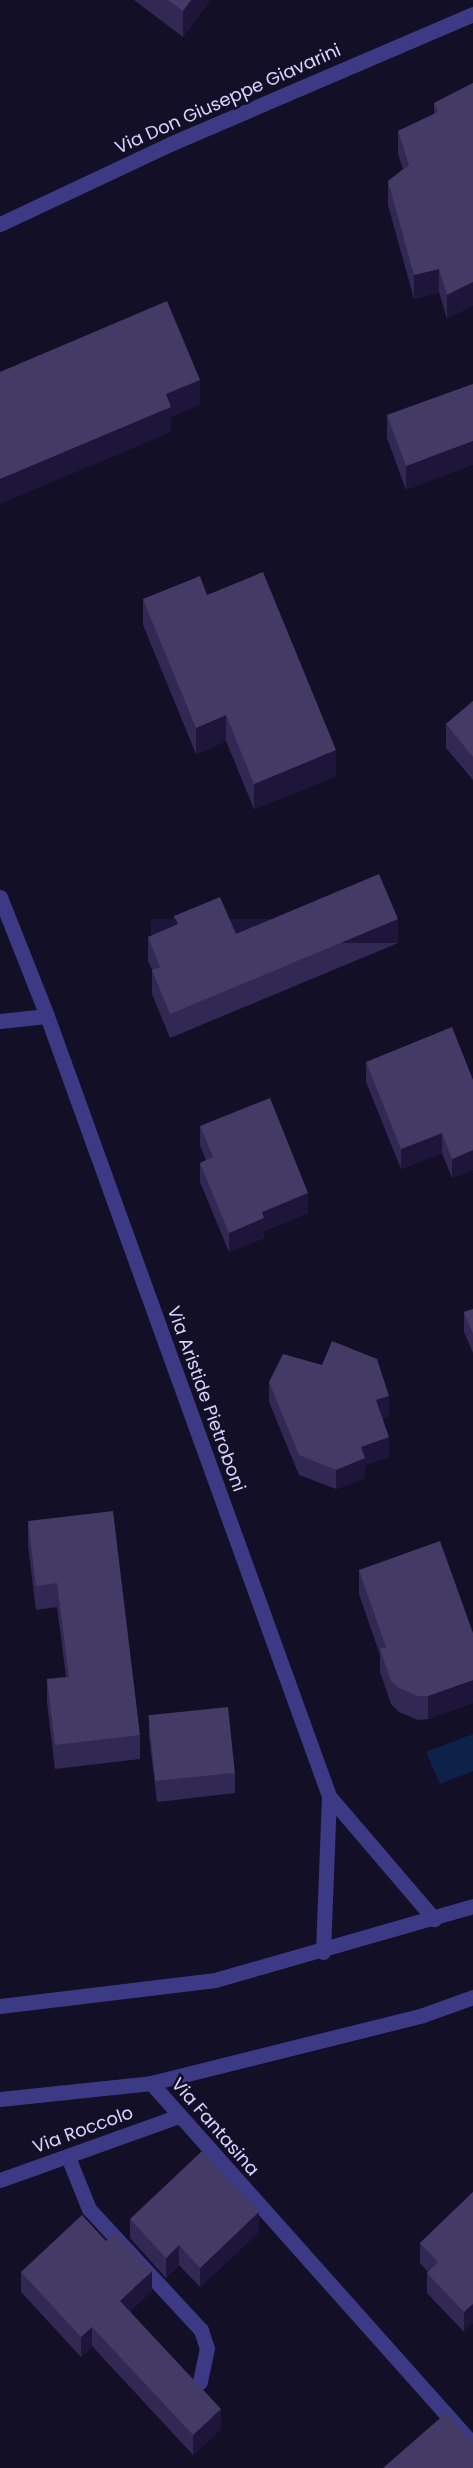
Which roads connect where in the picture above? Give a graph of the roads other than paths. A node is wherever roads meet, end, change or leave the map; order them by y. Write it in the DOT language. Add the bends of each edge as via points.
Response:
graph roads {
  1 [pos="473,14"];
  2 [pos="0,224"];
  3 [pos="0,897"];
  4 [pos="47,1016"];
  5 [pos="0,1021"];
  6 [pos="329,1796"];
  7 [pos="473,1906"];
  8 [pos="434,1919"];
  9 [pos="323,1952"];
  10 [pos="473,1997"];
  11 [pos="0,2006"];
  12 [pos="151,2083"];
  13 [pos="0,2099"];
  14 [pos="179,2116"];
  15 [pos="68,2157"];
  16 [pos="0,2180"];
  17 [pos="200,2382"];
  18 [pos="473,2445"];
  1 -- 2 [label="street, Via Don Giuseppe Giavarini" via="170,144"];
  3 -- 4 [label="street, Via Aristide Pietroboni"];
  4 -- 5 [label="street"];
  4 -- 6 [label="street, Via Aristide Pietroboni"];
  6 -- 8 [label="street, Via Aristide Pietroboni"];
  6 -- 9 [label="street, Via Aristide Pietroboni"];
  7 -- 8 [label="street"];
  8 -- 9 [label="street"];
  9 -- 11 [label="street" via="215,1980"];
  10 -- 12 [label="street, Via Fantasina" via="423,2015"];
  12 -- 13 [label="street"];
  12 -- 14 [label="street, Via Fantasina"];
  14 -- 15 [label="street, Via Roccolo"];
  14 -- 18 [label="street, Via Fantasina"];
  15 -- 16 [label="street, Via Roccolo"];
  15 -- 17 [label="street" via="89,2209 201,2330 207,2348"];
}
